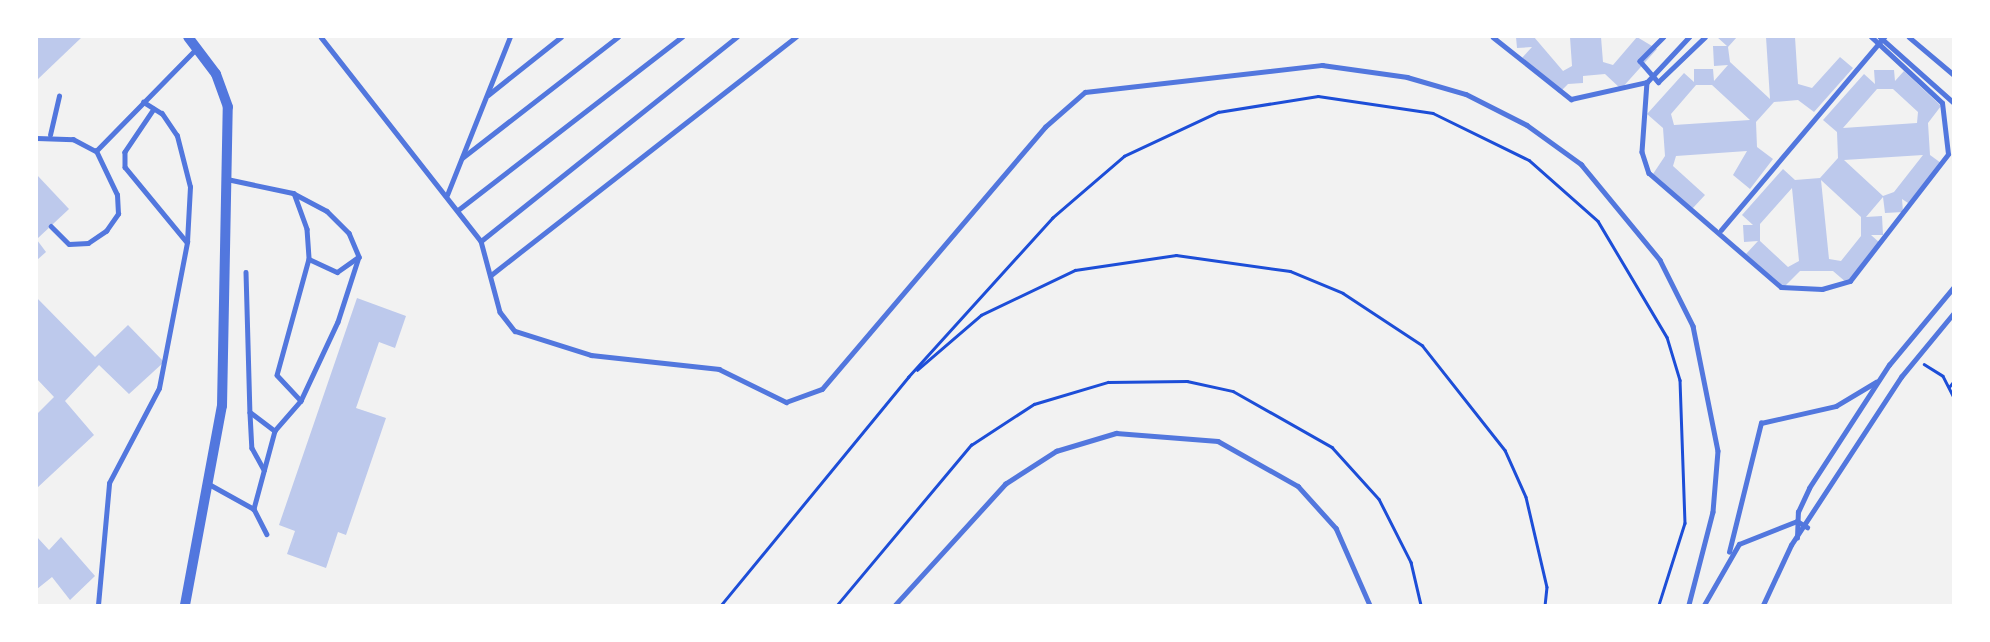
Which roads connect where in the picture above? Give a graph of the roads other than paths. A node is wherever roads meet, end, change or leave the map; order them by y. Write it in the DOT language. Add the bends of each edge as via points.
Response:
graph roads {
  1 [pos="188,37"];
  2 [pos="321,37"];
  3 [pos="510,37"];
  4 [pos="561,37"];
  5 [pos="618,37"];
  6 [pos="682,37"];
  7 [pos="737,37"];
  8 [pos="796,37"];
  9 [pos="1493,37"];
  10 [pos="1664,37"];
  11 [pos="1689,37"];
  12 [pos="1705,37"];
  13 [pos="1871,37"];
  14 [pos="1909,37"];
  15 [pos="1881,39"];
  16 [pos="196,48"];
  17 [pos="1953,74"];
  18 [pos="1653,77"];
  19 [pos="1647,82"];
  20 [pos="59,96"];
  21 [pos="486,96"];
  22 [pos="143,102"];
  23 [pos="1953,102"];
  24 [pos="155,109"];
  25 [pos="50,135"];
  26 [pos="37,138"];
  27 [pos="96,151"];
  28 [pos="462,158"];
  29 [pos="226,179"];
  30 [pos="293,193"];
  31 [pos="446,196"];
  32 [pos="458,210"];
  33 [pos="51,226"];
  34 [pos="1721,230"];
  35 [pos="481,241"];
  36 [pos="187,242"];
  37 [pos="359,257"];
  38 [pos="309,259"];
  39 [pos="246,272"];
  40 [pos="491,275"];
  41 [pos="1953,288"];
  42 [pos="1953,314"];
  43 [pos="1879,380"];
  44 [pos="301,401"];
  45 [pos="250,412"];
  46 [pos="275,431"];
  47 [pos="264,470"];
  48 [pos="208,484"];
  49 [pos="254,509"];
  50 [pos="1797,521"];
  51 [pos="1807,527"];
  52 [pos="267,534"];
  53 [pos="1797,539"];
  54 [pos="1729,552"];
  55 [pos="98,605"];
  56 [pos="185,605"];
  57 [pos="895,605"];
  58 [pos="1370,605"];
  59 [pos="1689,605"];
  60 [pos="1704,605"];
  61 [pos="1763,605"];
  1 -- 16 [label="street"];
  2 -- 31 [label="lane"];
  3 -- 21 [label="lane"];
  4 -- 21 [label="lane"];
  5 -- 28 [label="lane"];
  6 -- 32 [label="lane"];
  7 -- 35 [label="lane"];
  8 -- 40 [label="lane"];
  9 -- 19 [label="lane" via="1571,99"];
  10 -- 18 [label="lane" via="1640,61"];
  11 -- 18 [label="lane"];
  12 -- 18 [label="lane" via="1666,80"];
  13 -- 15 [label="lane"];
  14 -- 17 [label="lane"];
  15 -- 23 [label="lane"];
  15 -- 34 [label="lane"];
  15 -- 34 [label="lane" via="1942,103 1948,154 1850,281 1822,289 1781,287"];
  16 -- 22 [label="lane"];
  16 -- 29 [label="street" via="216,74 228,107"];
  18 -- 19 [label="lane"];
  19 -- 34 [label="lane" via="1642,152 1650,173"];
  20 -- 25 [label="lane"];
  21 -- 28 [label="lane"];
  22 -- 24 [label="lane"];
  22 -- 27 [label="lane"];
  24 -- 36 [label="lane" via="177,136 190,187"];
  24 -- 36 [label="lane" via="125,152 125,167"];
  25 -- 26 [label="lane"];
  25 -- 27 [label="lane"];
  27 -- 33 [label="lane" via="113,177 118,214 88,243 69,244"];
  28 -- 31 [label="lane"];
  29 -- 30 [label="lane"];
  29 -- 48 [label="street" via="222,406"];
  30 -- 37 [label="lane" via="342,226"];
  30 -- 38 [label="lane" via="307,229"];
  31 -- 32 [label="lane"];
  32 -- 35 [label="lane"];
  35 -- 40 [label="lane"];
  36 -- 55 [label="lane" via="159,388 109,483 109,539"];
  37 -- 38 [label="lane" via="337,272"];
  37 -- 44 [label="lane" via="338,322"];
  38 -- 44 [label="lane" via="278,375"];
  39 -- 45 [label="lane"];
  40 -- 59 [label="lane" via="500,312 532,340 591,355 719,369 768,398 799,400 821,389 1045,127 1085,92 1322,65 1407,77 1466,94 1549,141 1629,215 1660,260 1693,326 1718,451 1713,512"];
  41 -- 43 [label="lane"];
  42 -- 51 [label="lane" via="1917,359"];
  43 -- 50 [label="lane" via="1809,488"];
  43 -- 54 [label="lane" via="1836,406 1761,423"];
  44 -- 46 [label="lane"];
  45 -- 46 [label="lane"];
  45 -- 47 [label="lane" via="252,448"];
  46 -- 47 [label="lane"];
  47 -- 49 [label="lane"];
  48 -- 49 [label="lane"];
  48 -- 56 [label="street"];
  49 -- 52 [label="lane"];
  50 -- 51 [label="lane"];
  50 -- 53 [label="lane"];
  50 -- 54 [label="lane"];
  51 -- 53 [label="lane"];
  53 -- 61 [label="lane"];
  54 -- 60 [label="lane"];
  57 -- 58 [label="lane" via="1005,484 1056,451 1116,433 1218,441 1298,486 1336,528"];
}
